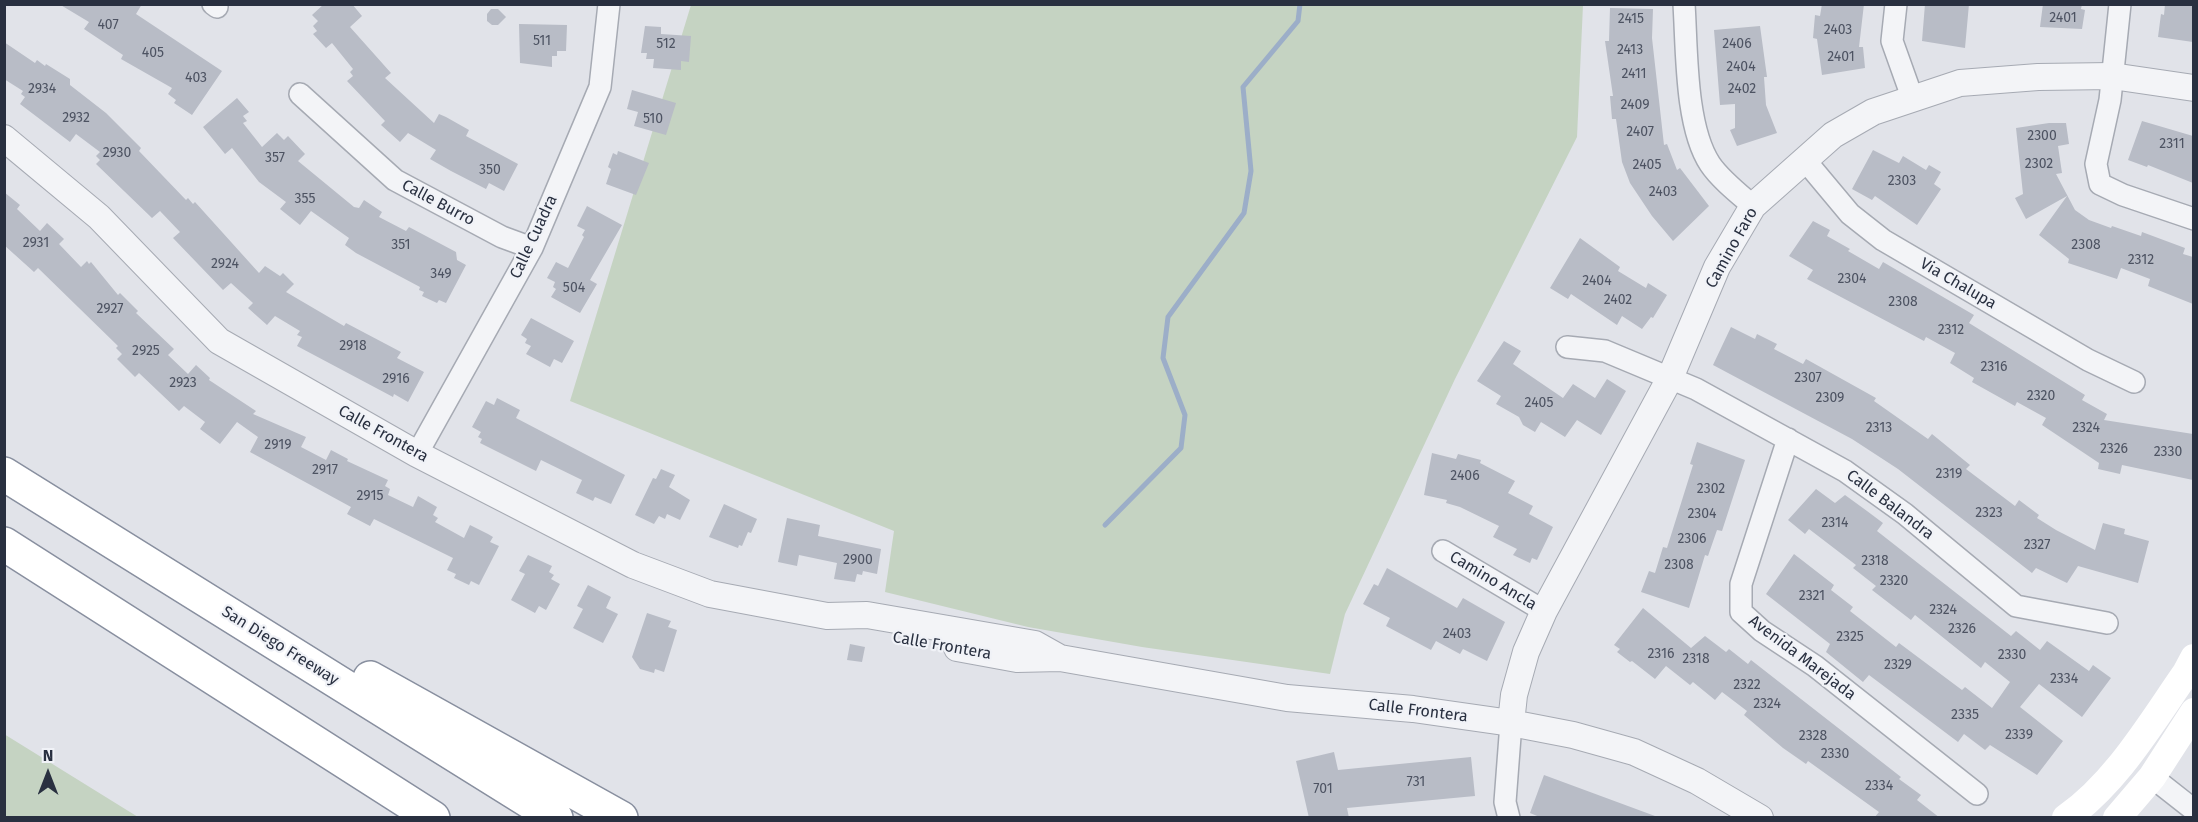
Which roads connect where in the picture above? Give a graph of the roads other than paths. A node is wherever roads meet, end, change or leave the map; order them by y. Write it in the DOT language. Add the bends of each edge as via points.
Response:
graph roads {
  1 [pos="609,4"];
  2 [pos="1684,4"];
  3 [pos="1896,4"];
  4 [pos="2120,4"];
  5 [pos="2112,76"];
  6 [pos="2193,88"];
  7 [pos="300,94"];
  8 [pos="1912,97"];
  9 [pos="4,138"];
  10 [pos="1804,159"];
  11 [pos="1753,206"];
  12 [pos="2193,219"];
  13 [pos="532,248"];
  14 [pos="1567,347"];
  15 [pos="1670,378"];
  16 [pos="2134,382"];
  17 [pos="1788,439"];
  18 [pos="417,454"];
  19 [pos="4,474"];
  20 [pos="4,544"];
  21 [pos="127,550"];
  22 [pos="1443,551"];
  23 [pos="1544,611"];
  24 [pos="2107,623"];
  25 [pos="2193,658"];
  26 [pos="2193,712"];
  27 [pos="1512,723"];
  28 [pos="2156,771"];
  29 [pos="2193,790"];
  30 [pos="1977,794"];
  31 [pos="2193,810"];
  32 [pos="433,818"];
  33 [pos="556,818"];
  34 [pos="621,818"];
  35 [pos="1509,818"];
  36 [pos="1760,818"];
  37 [pos="2066,818"];
  38 [pos="2117,818"];
  1 -- 13 [label="street, Calle Cuadra" via="600,87"];
  2 -- 11 [label="street" via="1689,96 1699,136 1710,163"];
  3 -- 8 [label="street" via="1892,41"];
  4 -- 5 [label="street"];
  5 -- 6 [label="street, Camino Faro"];
  5 -- 8 [label="street, Camino Faro" via="1960,83"];
  5 -- 12 [label="street" via="2096,164 2100,184"];
  7 -- 13 [label="street, Calle Burro" via="395,180 502,237"];
  8 -- 10 [label="street, Camino Faro" via="1873,112 1833,135"];
  9 -- 18 [label="street, Calle Frontera" via="99,217 219,341"];
  10 -- 11 [label="street, Camino Faro"];
  10 -- 16 [label="street, Via Chalupa" via="1850,214 1883,240 2088,360"];
  11 -- 15 [label="street, Camino Faro" via="1718,267"];
  13 -- 18 [label="street, Calle Cuadra"];
  14 -- 15 [label="street, Calle Balandra" via="1605,351"];
  15 -- 17 [label="street, Calle Balandra"];
  15 -- 23 [label="street, Camino Faro"];
  17 -- 24 [label="street, Calle Balandra" via="1845,471 1888,502 2016,606"];
  17 -- 30 [label="street, Avenida Marejada" via="1741,584 1741,612"];
  18 -- 27 [label="street, Calle Frontera" via="633,565 710,594 827,616 846,628 1017,659 1060,658 1287,698"];
  19 -- 21 [label="highway, San Diego Freeway"];
  20 -- 32 [label="highway"];
  21 -- 33 [label="highway, San Diego Freeway"];
  21 -- 34 [label="highway" via="349,666"];
  22 -- 23 [label="street, Camino Ancla"];
  23 -- 27 [label="street, Camino Faro" via="1526,652"];
  25 -- 37 [label="main road" via="2125,758 2085,804"];
  26 -- 28 [label="main road"];
  27 -- 35 [label="street" via="1505,802"];
  27 -- 36 [label="street, Calle Frontera" via="1634,752"];
  28 -- 29 [label="street"];
  28 -- 31 [label="street"];
  28 -- 38 [label="main road"];
}
